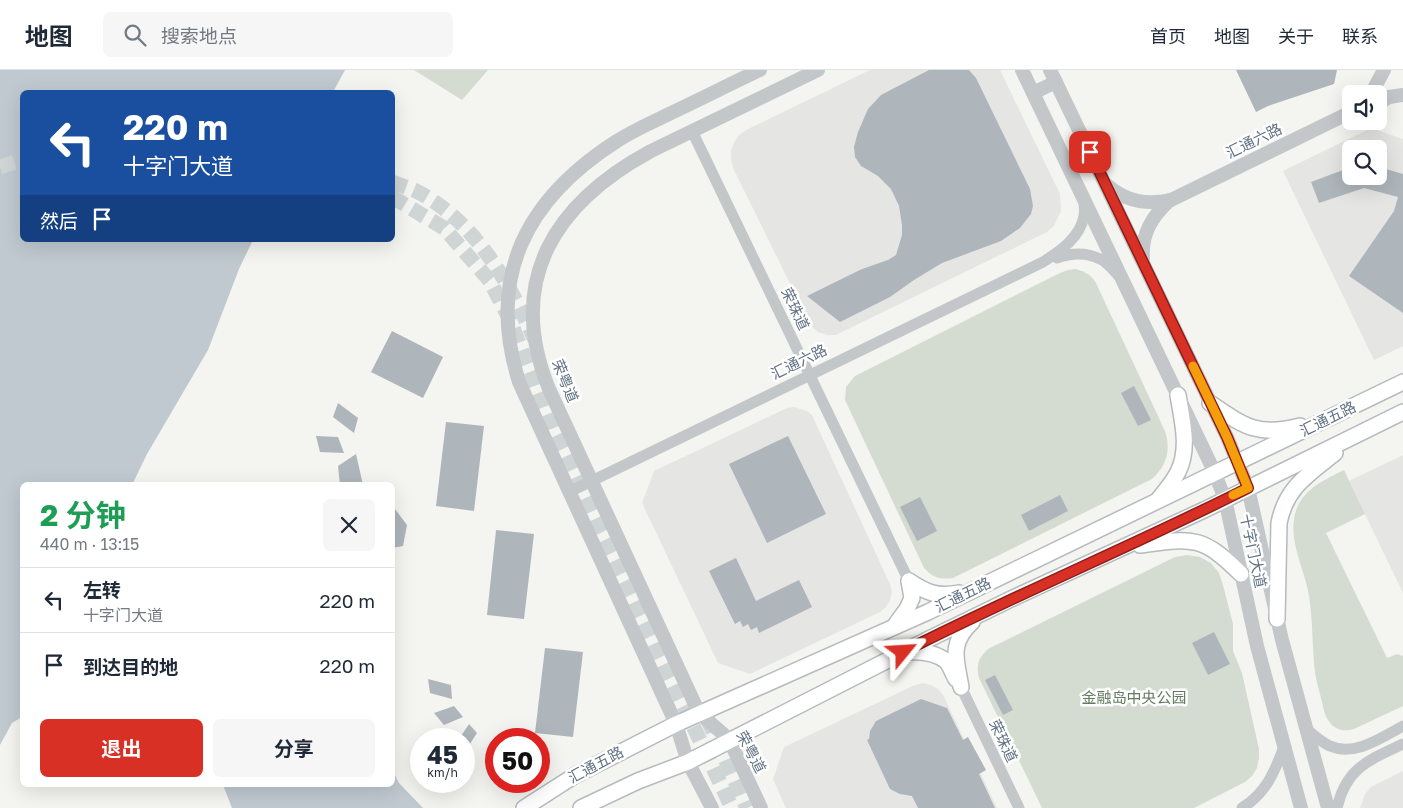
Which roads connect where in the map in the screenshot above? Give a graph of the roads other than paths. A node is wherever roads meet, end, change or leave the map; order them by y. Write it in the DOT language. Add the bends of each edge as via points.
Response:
graph roads {
  1 [pos="760,70"];
  2 [pos="818,70"];
  3 [pos="1022,70"];
  4 [pos="1384,70"];
  5 [pos="1053,76"];
  6 [pos="1376,85"];
  7 [pos="1033,93"];
  8 [pos="1403,95"];
  9 [pos="1387,98"];
  10 [pos="1342,116"];
  11 [pos="692,131"];
  12 [pos="1104,181"];
  13 [pos="1084,198"];
  14 [pos="1171,200"];
  15 [pos="1043,262"];
  16 [pos="1144,264"];
  17 [pos="1122,278"];
  18 [pos="810,375"];
  19 [pos="1403,382"];
  20 [pos="1178,395"];
  21 [pos="1210,403"];
  22 [pos="1403,412"];
  23 [pos="1328,419"];
  24 [pos="1361,434"];
  25 [pos="1238,463"];
  26 [pos="1215,474"];
  27 [pos="592,481"];
  28 [pos="1248,488"];
  29 [pos="569,492"];
  30 [pos="1225,499"];
  31 [pos="1155,503"];
  32 [pos="1126,547"];
  33 [pos="1241,574"];
  34 [pos="910,581"];
  35 [pos="973,590"];
  36 [pos="978,616"];
  37 [pos="1277,618"];
  38 [pos="891,628"];
  39 [pos="903,652"];
  40 [pos="961,687"];
  41 [pos="699,713"];
  42 [pos="676,724"];
  43 [pos="1403,726"];
  44 [pos="1305,728"];
  45 [pos="729,739"];
  46 [pos="1403,744"];
  47 [pos="1284,746"];
  48 [pos="688,762"];
  49 [pos="524,808"];
  50 [pos="580,808"];
  51 [pos="712,808"];
  52 [pos="761,808"];
  53 [pos="1019,808"];
  54 [pos="1242,808"];
  55 [pos="1301,808"];
  56 [pos="1328,808"];
  57 [pos="1338,808"];
  1 -- 29 [label="street" via="603,150 559,188 525,236 508,290 510,347 522,391"];
  2 -- 11 [label="street, 荣粤道"];
  3 -- 7 [label="street, 十字门大道"];
  4 -- 6 [label="street"];
  5 -- 7 [label="street"];
  5 -- 12 [label="street, 十字门大道"];
  7 -- 13 [label="street, 十字门大道"];
  8 -- 9 [label="street"];
  10 -- 14 [label="street, 汇通六路"];
  11 -- 18 [label="street, 荣珠道"];
  11 -- 27 [label="street, 荣粤道" via="617,171 590,193 556,233 536,277 532,310 538,358"];
  12 -- 14 [label="street" via="1127,198 1156,203"];
  12 -- 16 [label="street, 十字门大道"];
  13 -- 15 [label="street, 汇通六路" via="1084,216 1078,232 1062,250"];
  13 -- 17 [label="street, 十字门大道"];
  14 -- 16 [label="street" via="1151,221 1145,235"];
  15 -- 17 [label="street, 汇通六路" via="1070,254 1085,255 1101,259"];
  15 -- 18 [label="street, 汇通六路"];
  16 -- 21 [label="street, 十字门大道"];
  17 -- 20 [label="street, 十字门大道"];
  18 -- 27 [label="street, 汇通六路"];
  18 -- 34 [label="street, 荣珠道"];
  19 -- 23 [label="main road, 汇通五路"];
  20 -- 26 [label="street, 十字门大道"];
  20 -- 31 [label="main road" via="1185,440 1182,461 1173,481"];
  21 -- 23 [label="main road" via="1242,424 1262,430 1283,431"];
  21 -- 25 [label="street, 十字门大道"];
  22 -- 24 [label="main road, 汇通五路"];
  23 -- 25 [label="main road, 汇通五路"];
  24 -- 28 [label="main road, 汇通五路"];
  24 -- 37 [label="main road" via="1296,485 1284,504 1279,523"];
  25 -- 26 [label="main road, 汇通五路"];
  25 -- 28 [label="street, 十字门大道"];
  26 -- 30 [label="street, 十字门大道"];
  26 -- 31 [label="main road, 汇通五路"];
  27 -- 29 [label="street, 汇通六路"];
  27 -- 41 [label="street, 荣粤道"];
  28 -- 30 [label="main road, 汇通五路"];
  28 -- 37 [label="street, 十字门大道"];
  29 -- 42 [label="street"];
  30 -- 32 [label="main road, 汇通五路"];
  30 -- 33 [label="street, 十字门大道"];
  31 -- 35 [label="main road, 汇通五路"];
  32 -- 33 [label="main road" via="1173,541 1194,542 1214,549"];
  32 -- 36 [label="main road, 汇通五路"];
  33 -- 47 [label="street, 十字门大道"];
  34 -- 35 [label="main road" via="935,594 950,595"];
  34 -- 38 [label="main road" via="912,598"];
  35 -- 38 [label="main road, 汇通五路"];
  36 -- 39 [label="main road, 汇通五路"];
  36 -- 40 [label="main road" via="960,634 956,644"];
  37 -- 44 [label="street, 十字门大道"];
  38 -- 41 [label="main road, 汇通五路"];
  39 -- 40 [label="main road" via="930,653 946,661"];
  39 -- 45 [label="main road, 汇通五路"];
  40 -- 53 [label="street, 荣珠道"];
  41 -- 42 [label="main road, 汇通五路"];
  41 -- 45 [label="street, 荣粤道"];
  42 -- 48 [label="street"];
  42 -- 49 [label="main road, 汇通五路" via="574,776"];
  43 -- 44 [label="street" via="1357,748 1343,750 1324,743"];
  44 -- 56 [label="street, 十字门大道"];
  45 -- 48 [label="main road, 汇通五路"];
  45 -- 52 [label="street, 荣粤道"];
  46 -- 57 [label="street" via="1367,761 1353,773 1343,788"];
  47 -- 54 [label="street" via="1268,784"];
  47 -- 55 [label="street, 十字门大道"];
  48 -- 50 [label="main road, 汇通五路"];
  48 -- 51 [label="street"];
}
